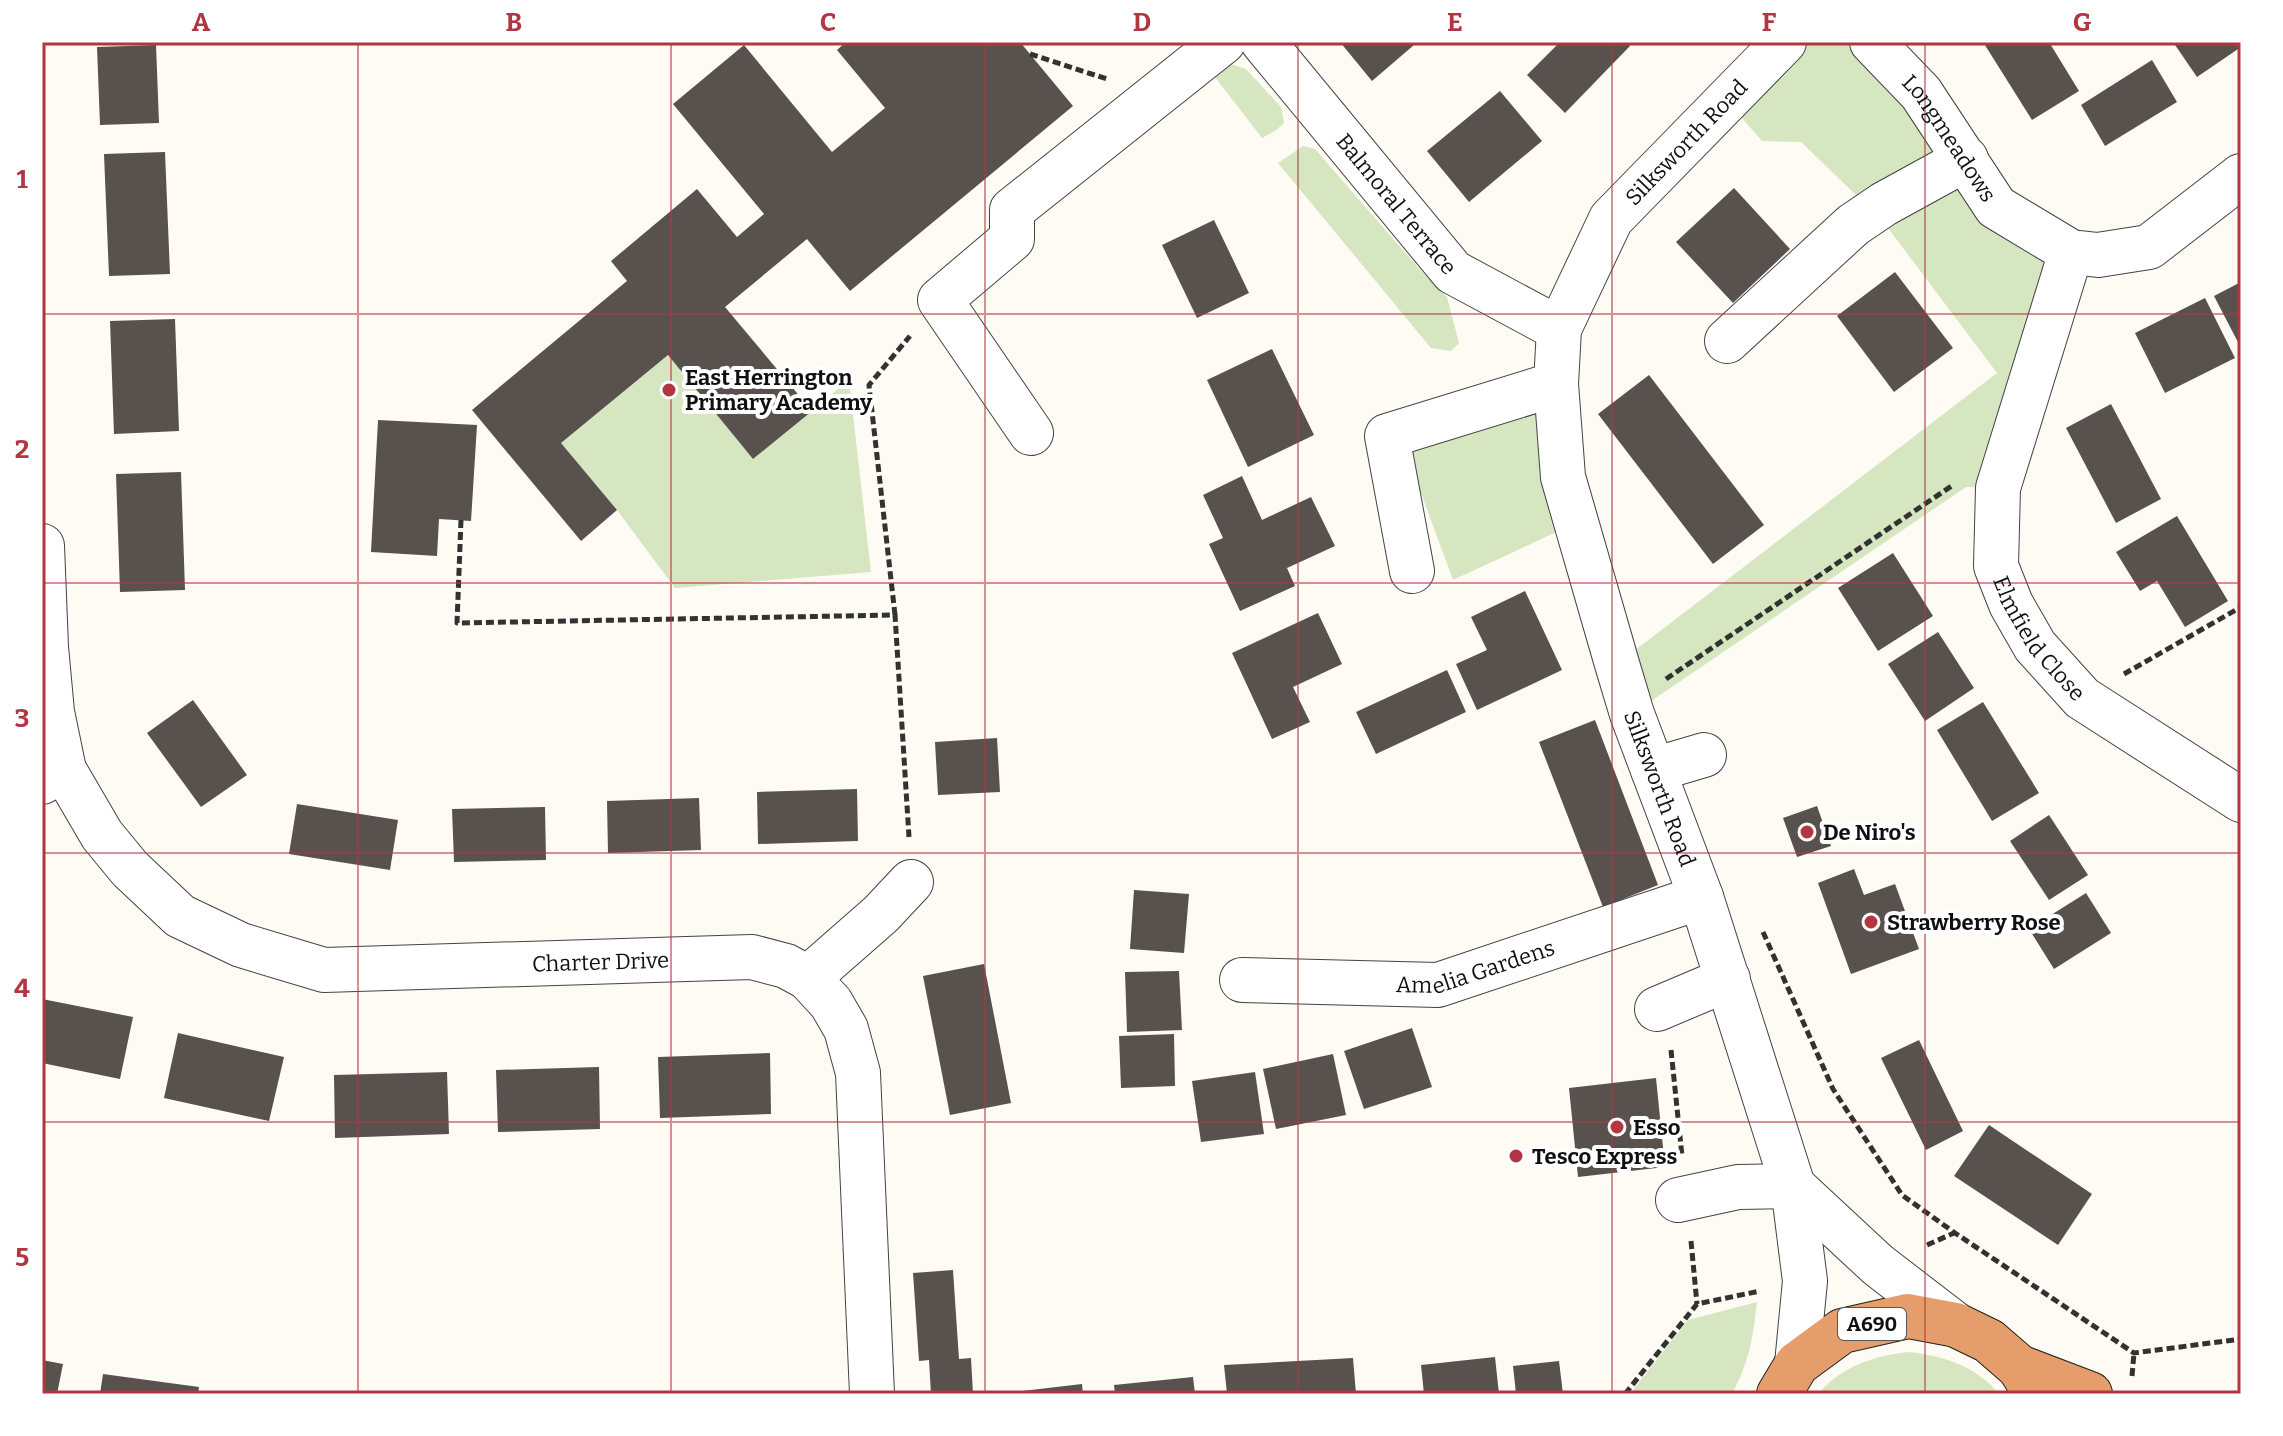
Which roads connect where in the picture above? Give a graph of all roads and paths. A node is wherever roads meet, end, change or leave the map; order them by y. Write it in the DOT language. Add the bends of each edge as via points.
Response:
graph roads {
  1 [pos="1223,42"];
  2 [pos="1263,42"];
  3 [pos="1784,42"];
  4 [pos="1872,42"];
  5 [pos="1030,54"];
  6 [pos="1157,96"];
  7 [pos="1966,159"];
  8 [pos="2241,176"];
  9 [pos="2071,252"];
  10 [pos="940,300"];
  11 [pos="1559,329"];
  12 [pos="1727,341"];
  13 [pos="1556,384"];
  14 [pos="1031,433"];
  15 [pos="1998,488"];
  16 [pos="461,520"];
  17 [pos="42,546"];
  18 [pos="1412,571"];
  19 [pos="2241,607"];
  20 [pos="895,615"];
  21 [pos="2082,698"];
  22 [pos="1629,705"];
  23 [pos="1704,755"];
  24 [pos="1653,770"];
  25 [pos="53,776"];
  26 [pos="2241,800"];
  27 [pos="911,882"];
  28 [pos="1701,897"];
  29 [pos="808,978"];
  30 [pos="1728,979"];
  31 [pos="1242,980"];
  32 [pos="1662,1007"];
  33 [pos="1793,1186"];
  34 [pos="1682,1199"];
  35 [pos="1697,1304"];
  36 [pos="1956,1325"];
  37 [pos="2241,1339"];
  38 [pos="1788,1379"];
  39 [pos="2028,1380"];
  40 [pos="872,1394"];
  41 [pos="2090,1394"];
  1 -- 6 [label="street"];
  2 -- 11 [label="street, Balmoral Terrace" via="1453,272"];
  3 -- 11 [label="street, Silksworth Road" via="1611,219"];
  4 -- 7 [label="street, Longmeadows" via="1921,93"];
  5 -- 6 [label="path"];
  6 -- 10 [label="street" via="1012,210 1012,239"];
  7 -- 9 [label="street, Longmeadows" via="1996,207"];
  7 -- 12 [label="street" via="1853,225"];
  8 -- 9 [label="street, Longmeadows" via="2149,247 2098,255"];
  9 -- 15 [label="street, Elmfield Close"];
  10 -- 14 [label="street"];
  10 -- 20 [label="path" via="869,385"];
  11 -- 13 [label="street, Silksworth Road"];
  13 -- 18 [label="street" via="1387,436"];
  13 -- 22 [label="street, Silksworth Road" via="1563,477"];
  15 -- 21 [label="street, Elmfield Close" via="1996,566 2011,604 2035,646"];
  15 -- 22 [label="path" via="1960,480"];
  16 -- 20 [label="path" via="457,623"];
  17 -- 25 [label="street, Charter Drive"];
  19 -- 21 [label="path"];
  20 -- 27 [label="path"];
  21 -- 26 [label="street, Elmfield Close"];
  22 -- 24 [label="street, Silksworth Road"];
  23 -- 24 [label="street"];
  24 -- 28 [label="street, Silksworth Road"];
  25 -- 29 [label="street, Charter Drive" via="130,869 180,916 241,945 324,970 752,957"];
  27 -- 29 [label="street"];
  28 -- 30 [label="street, Silksworth Road"];
  28 -- 31 [label="street, Amelia Gardens" via="1438,985"];
  28 -- 37 [label="path" via="1759,924 1833,1089 1902,1195 2134,1353"];
  29 -- 40 [label="street, Charter Drive" via="846,1029 858,1073"];
  30 -- 32 [label="street"];
  30 -- 33 [label="street, Silksworth Road"];
  32 -- 34 [label="path"];
  33 -- 34 [label="street" via="1738,1187"];
  33 -- 36 [label="street, Silksworth Road" via="1878,1265"];
  33 -- 38 [label="street, Silksworth Road" via="1805,1281"];
  34 -- 35 [label="path"];
  36 -- 38 [label="highway, A690" via="1908,1316 1842,1331"];
  36 -- 39 [label="highway, A690" via="1989,1341"];
  39 -- 41 [label="highway, A690"];
}
